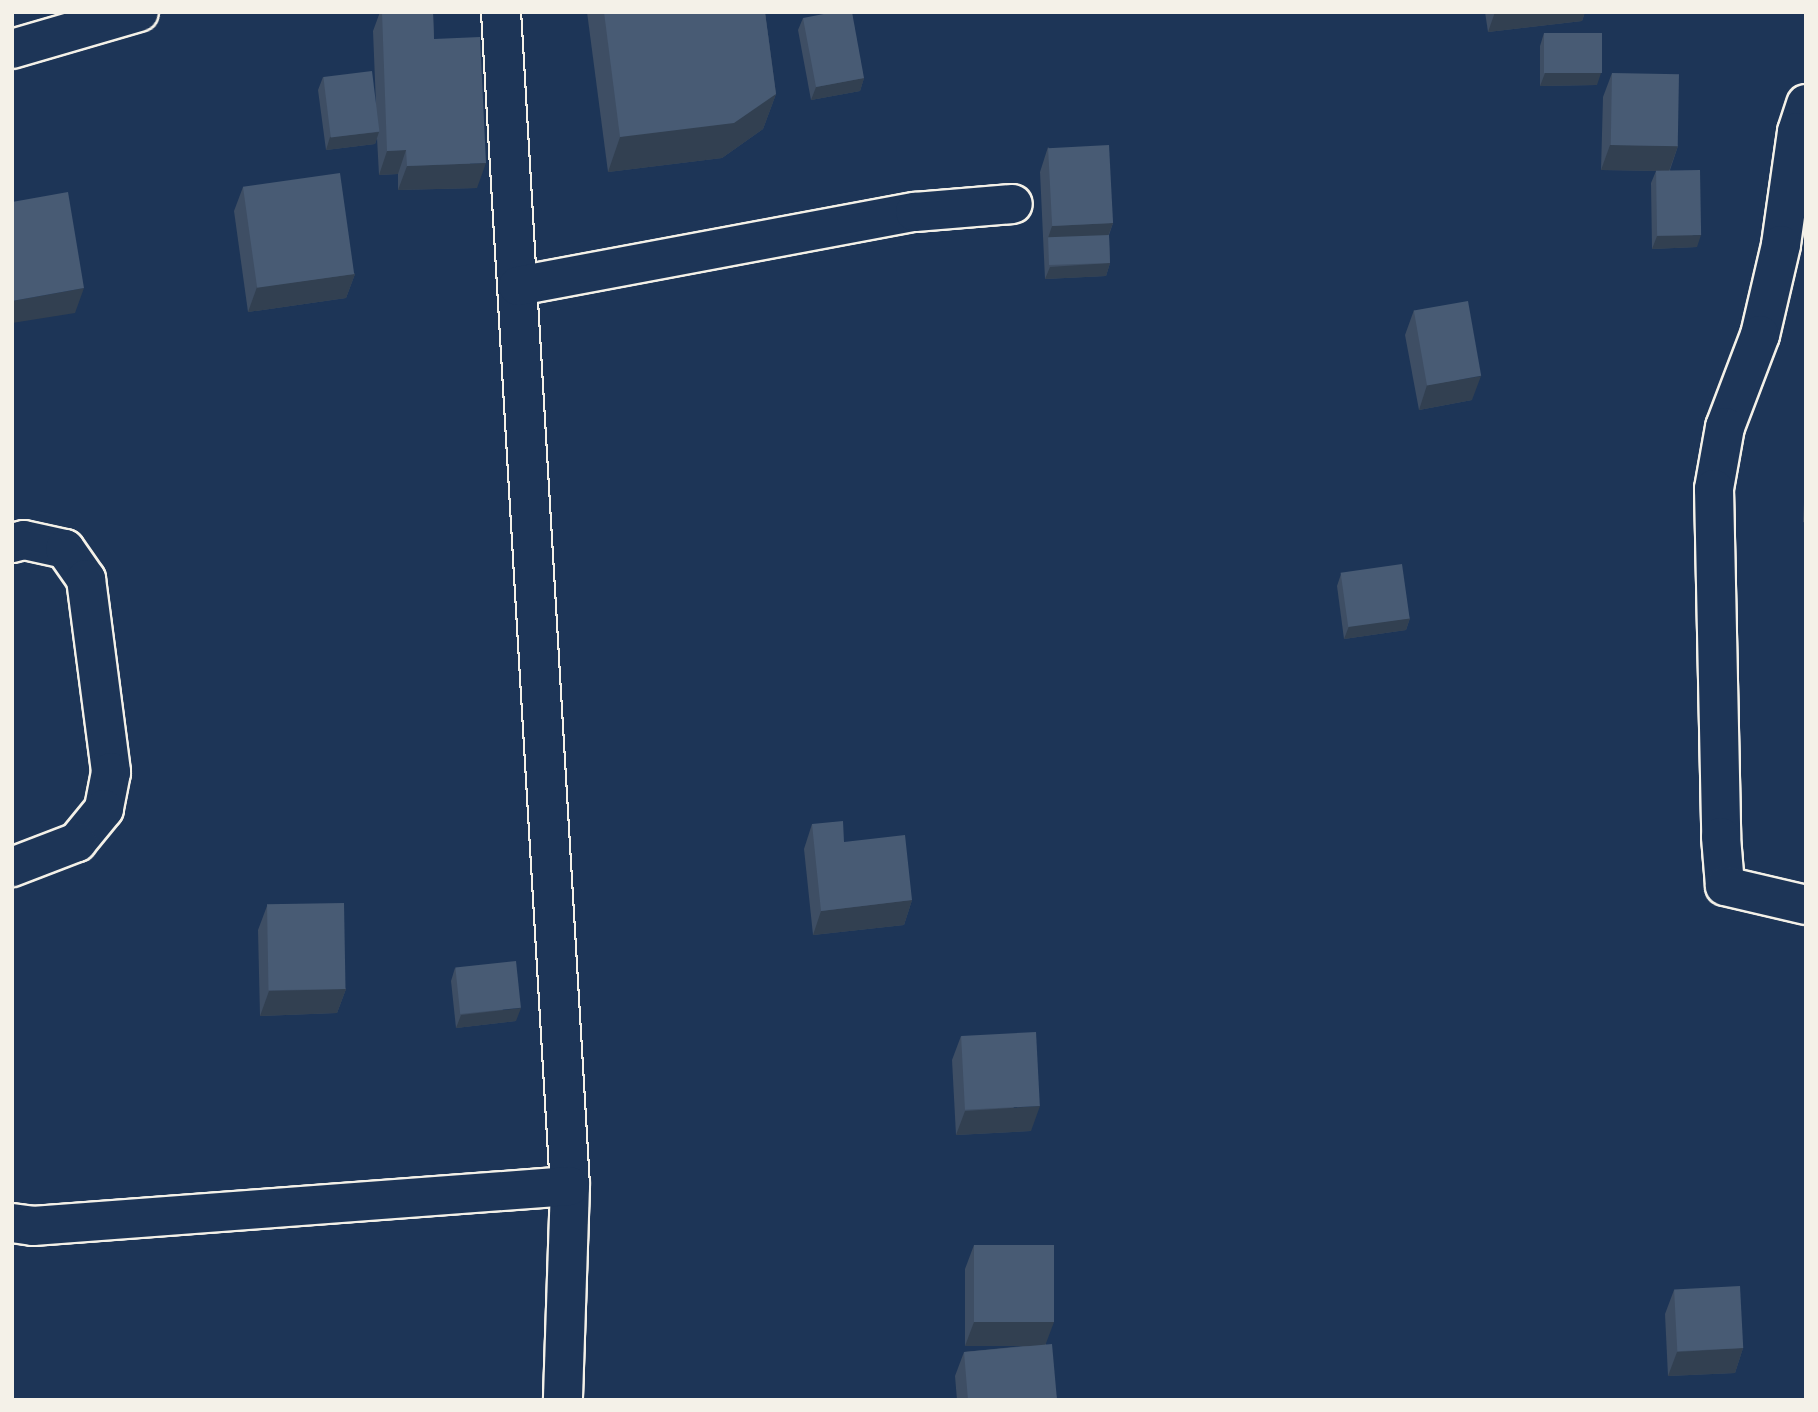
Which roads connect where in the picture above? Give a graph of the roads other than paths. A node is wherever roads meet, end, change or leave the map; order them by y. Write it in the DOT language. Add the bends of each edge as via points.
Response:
graph roads {
  1 [pos="139,12"];
  2 [pos="501,12"];
  3 [pos="12,49"];
  4 [pos="1806,104"];
  5 [pos="1013,204"];
  6 [pos="517,286"];
  7 [pos="12,543"];
  8 [pos="12,867"];
  9 [pos="1806,905"];
  10 [pos="570,1186"];
  11 [pos="12,1223"];
  12 [pos="563,1400"];
  1 -- 3 [label="street"];
  2 -- 6 [label="street"];
  4 -- 9 [label="street" via="1760,335 1725,427 1714,489 1725,886"];
  5 -- 6 [label="street" via="915,212"];
  6 -- 10 [label="street"];
  7 -- 8 [label="street" via="65,549 86,579 111,772 104,809 77,842"];
  10 -- 11 [label="street" via="33,1226"];
  10 -- 12 [label="street"];
}
